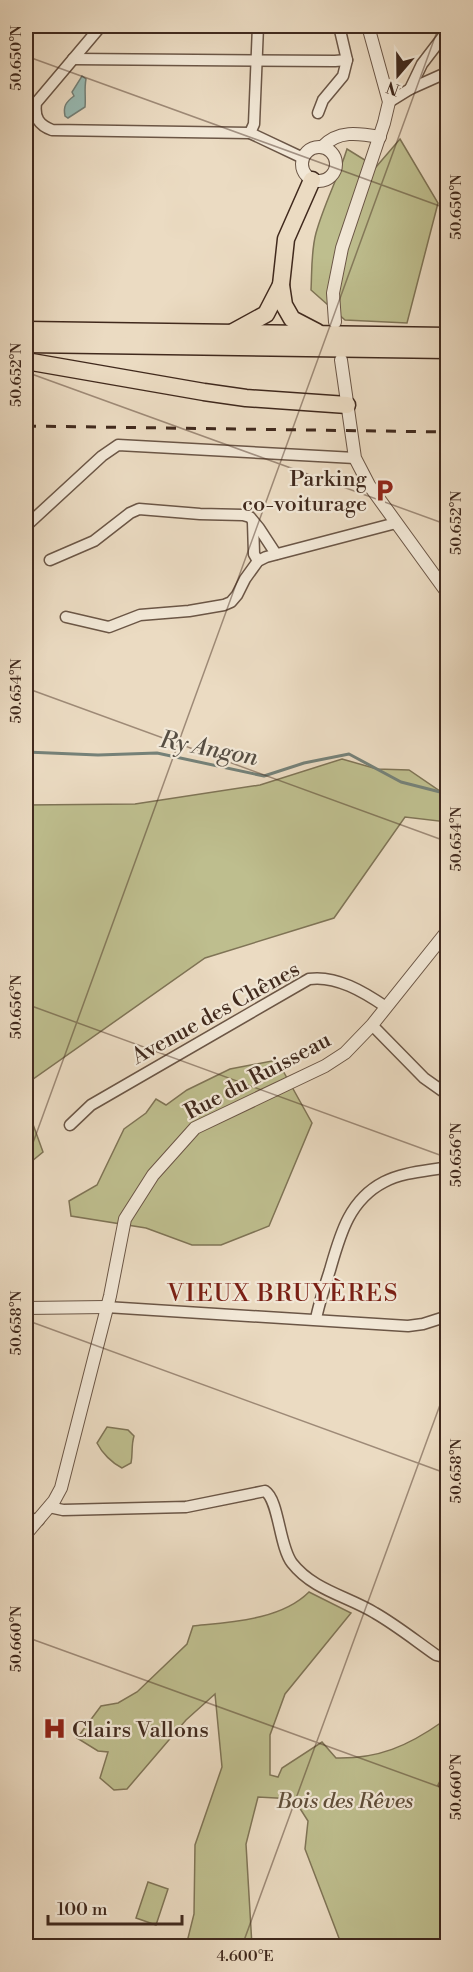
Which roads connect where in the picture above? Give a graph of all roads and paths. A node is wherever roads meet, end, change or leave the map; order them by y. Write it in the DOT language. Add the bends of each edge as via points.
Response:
graph roads {
  1 [pos="101,26"];
  2 [pos="258,26"];
  3 [pos="339,26"];
  4 [pos="368,26"];
  5 [pos="447,30"];
  6 [pos="73,59"];
  7 [pos="258,60"];
  8 [pos="346,60"];
  9 [pos="447,72"];
  10 [pos="410,89"];
  11 [pos="389,102"];
  12 [pos="318,113"];
  13 [pos="250,133"];
  14 [pos="380,137"];
  15 [pos="327,150"];
  16 [pos="303,158"];
  17 [pos="312,180"];
  18 [pos="280,285"];
  19 [pos="335,322"];
  20 [pos="26,330"];
  21 [pos="232,333"];
  22 [pos="321,334"];
  23 [pos="447,336"];
  24 [pos="26,344"];
  25 [pos="447,350"];
  26 [pos="341,360"];
  27 [pos="26,361"];
  28 [pos="347,405"];
  29 [pos="355,458"];
  30 [pos="253,522"];
  31 [pos="396,523"];
  32 [pos="26,526"];
  33 [pos="276,554"];
  34 [pos="50,560"];
  35 [pos="258,561"];
  36 [pos="447,594"];
  37 [pos="66,617"];
  38 [pos="447,930"];
  39 [pos="386,1007"];
  40 [pos="372,1025"];
  41 [pos="447,1095"];
  42 [pos="70,1125"];
  43 [pos="447,1167"];
  44 [pos="106,1307"];
  45 [pos="26,1308"];
  46 [pos="447,1316"];
  47 [pos="316,1319"];
  48 [pos="49,1507"];
  49 [pos="26,1518"];
  50 [pos="39,1520"];
  51 [pos="26,1534"];
  52 [pos="447,1658"];
  1 -- 6 [label="street"];
  2 -- 7 [label="street"];
  3 -- 8 [label="street"];
  4 -- 11 [label="street"];
  5 -- 10 [label="street" via="422,64"];
  6 -- 7 [label="street"];
  6 -- 13 [label="street" via="36,103 37,120 52,130"];
  7 -- 8 [label="street"];
  7 -- 13 [label="street"];
  8 -- 12 [label="street" via="343,76 323,100"];
  9 -- 10 [label="street"];
  10 -- 11 [label="street"];
  11 -- 14 [label="street"];
  13 -- 16 [label="street"];
  14 -- 15 [label="street" via="341,135"];
  14 -- 19 [label="street" via="342,248 333,293"];
  15 -- 16 [label="street" via="314,148"];
  15 -- 17 [label="street" via="337,164 333,175 324,181"];
  16 -- 17 [label="street" via="302,168"];
  17 -- 18 [label="highway" via="286,239"];
  18 -- 21 [label="highway" via="266,314"];
  18 -- 22 [label="highway" via="292,319"];
  20 -- 21 [label="highway"];
  21 -- 22 [label="highway"];
  22 -- 23 [label="highway"];
  24 -- 25 [label="highway"];
  26 -- 28 [label="street"];
  27 -- 28 [label="highway" via="214,394"];
  28 -- 29 [label="street"];
  29 -- 31 [label="street"];
  29 -- 32 [label="street" via="118,445"];
  30 -- 33 [label="street"];
  30 -- 34 [label="street" via="243,515 139,509 94,542"];
  30 -- 35 [label="street"];
  31 -- 33 [label="street"];
  31 -- 36 [label="street"];
  33 -- 35 [label="street"];
  35 -- 37 [label="street" via="237,595 224,605 140,615 109,627"];
  38 -- 39 [label="street, Rue du Ruisseau"];
  39 -- 40 [label="street, Rue du Ruisseau"];
  39 -- 42 [label="street, Avenue des Chênes" via="332,979 309,979 91,1106"];
  40 -- 41 [label="street" via="424,1078"];
  40 -- 44 [label="street, Rue du Ruisseau" via="345,1053 325,1066 195,1128 153,1175 125,1219"];
  43 -- 47 [label="street" via="390,1179 358,1203 341,1233"];
  44 -- 45 [label="street"];
  44 -- 47 [label="street"];
  44 -- 48 [label="street, Rue du Ruisseau" via="66,1473"];
  46 -- 47 [label="street" via="415,1326"];
  48 -- 50 [label="street, Rue du Ruisseau"];
  48 -- 52 [label="street" via="186,1507 264,1491 272,1499 286,1554 299,1571 320,1587 376,1613 436,1655"];
  49 -- 50 [label="street"];
  50 -- 51 [label="street, Rue du Ruisseau"];
}
